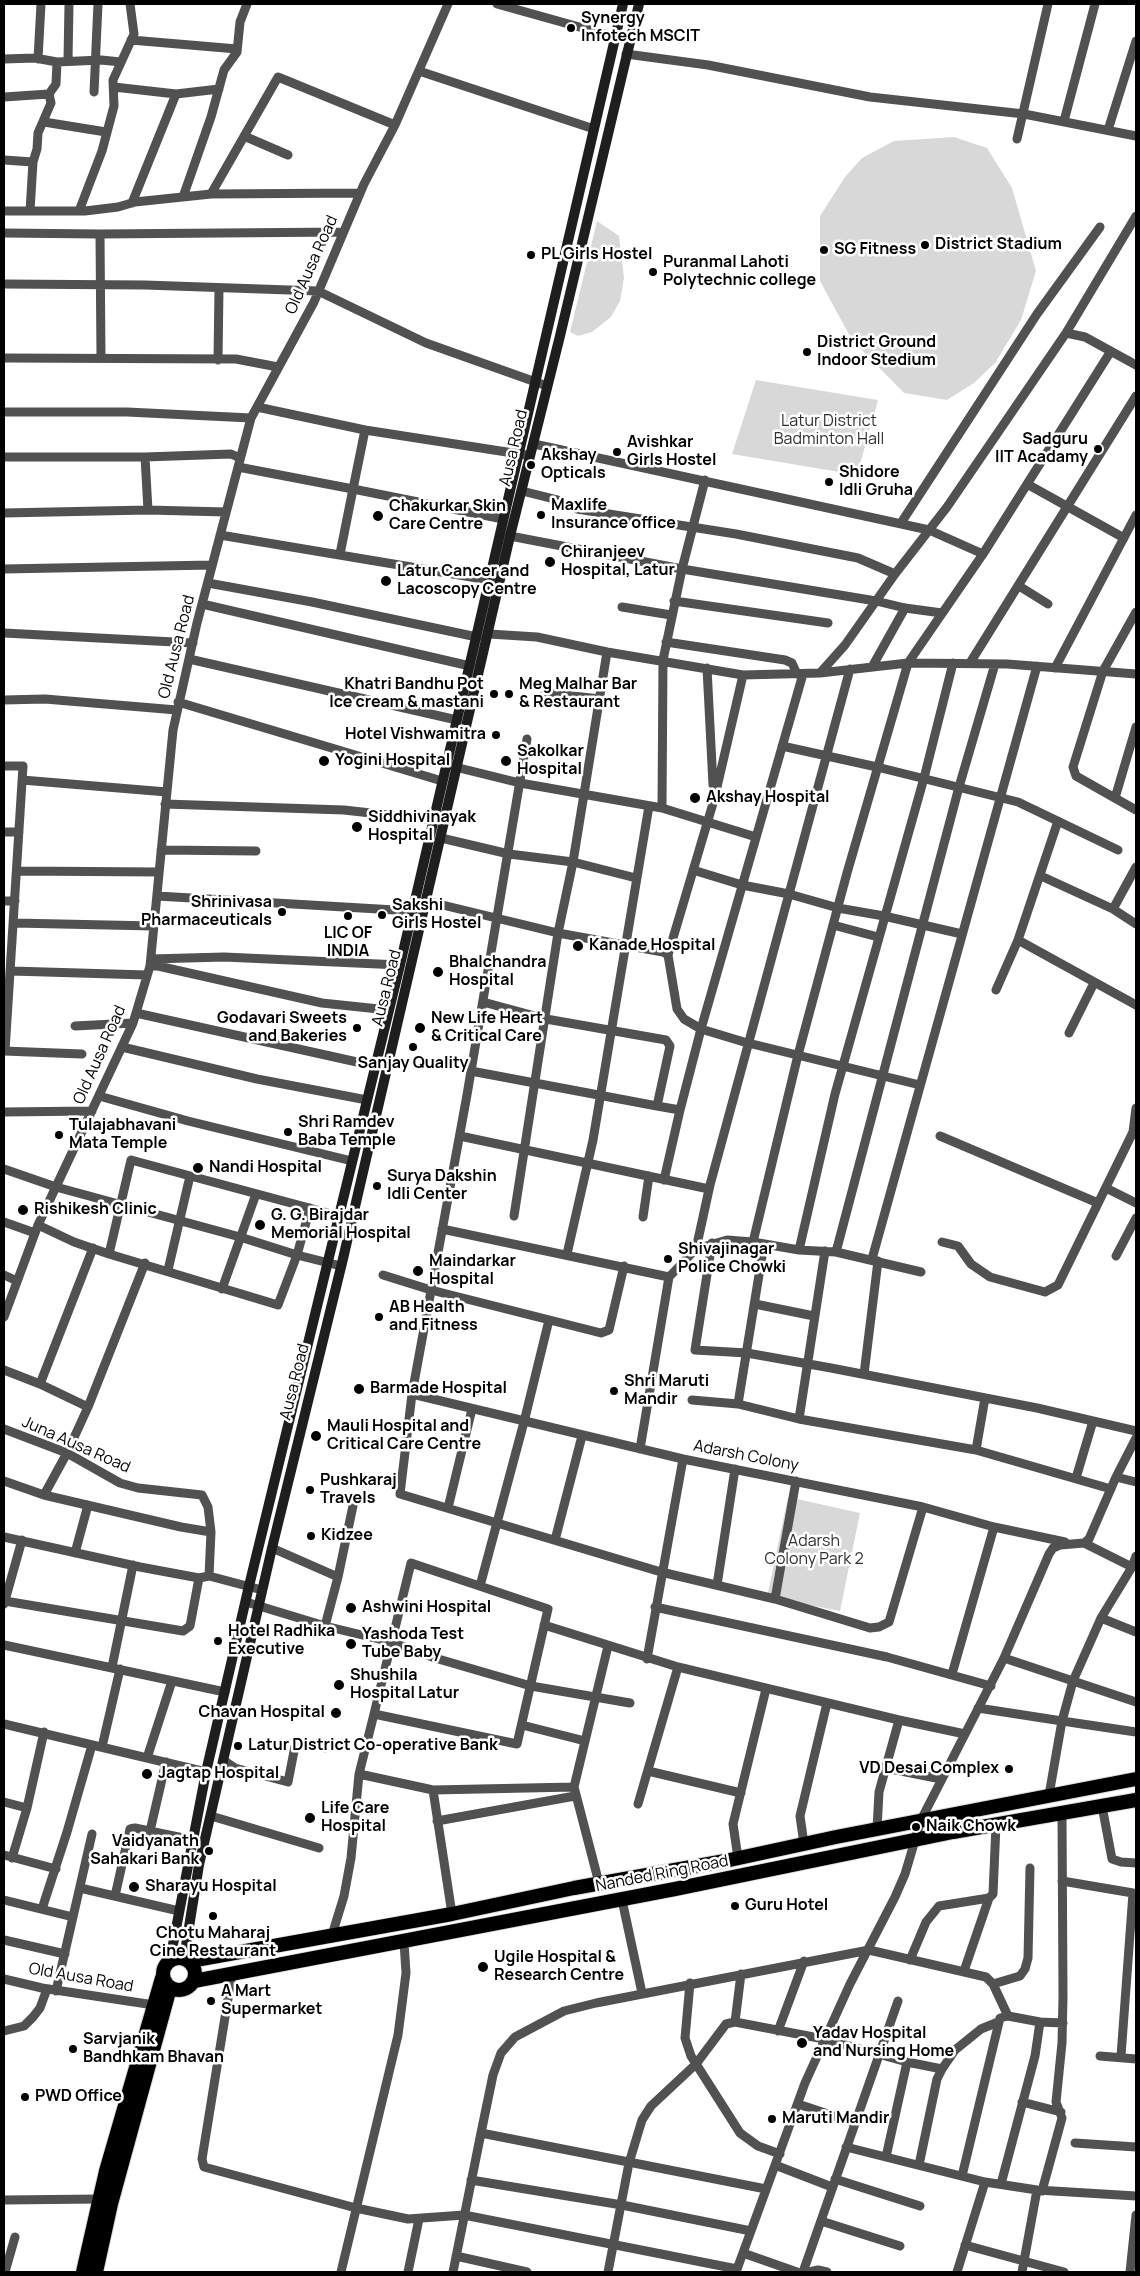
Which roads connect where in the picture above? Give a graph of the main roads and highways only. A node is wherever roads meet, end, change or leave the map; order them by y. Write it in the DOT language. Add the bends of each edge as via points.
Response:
graph roads {
  1 [pos="622,4"];
  2 [pos="638,4"];
  3 [pos="1136,1779"];
  4 [pos="1136,1800"];
  5 [pos="170,1960"];
  6 [pos="187,1960"];
  7 [pos="194,1981"];
  8 [pos="166,1983"];
  9 [pos="83,2272"];
  10 [pos="96,2272"];
  1 -- 5 [label="main road" via="400,965 206,1772"];
  2 -- 6 [label="main road, Ausa Road" via="258,1606 199,1865"];
  3 -- 6 [label="highway" via="452,1914"];
  4 -- 7 [label="highway, Nanded Ring Road"];
  5 -- 6 [label="highway" via="176,1957"];
  5 -- 8 [label="highway" via="162,1971"];
  6 -- 7 [label="highway, Ausa Road" via="196,1974"];
  7 -- 8 [label="highway" via="184,1990"];
  8 -- 9 [label="highway" via="154,2005 106,2171"];
  8 -- 10 [label="highway"];
}
